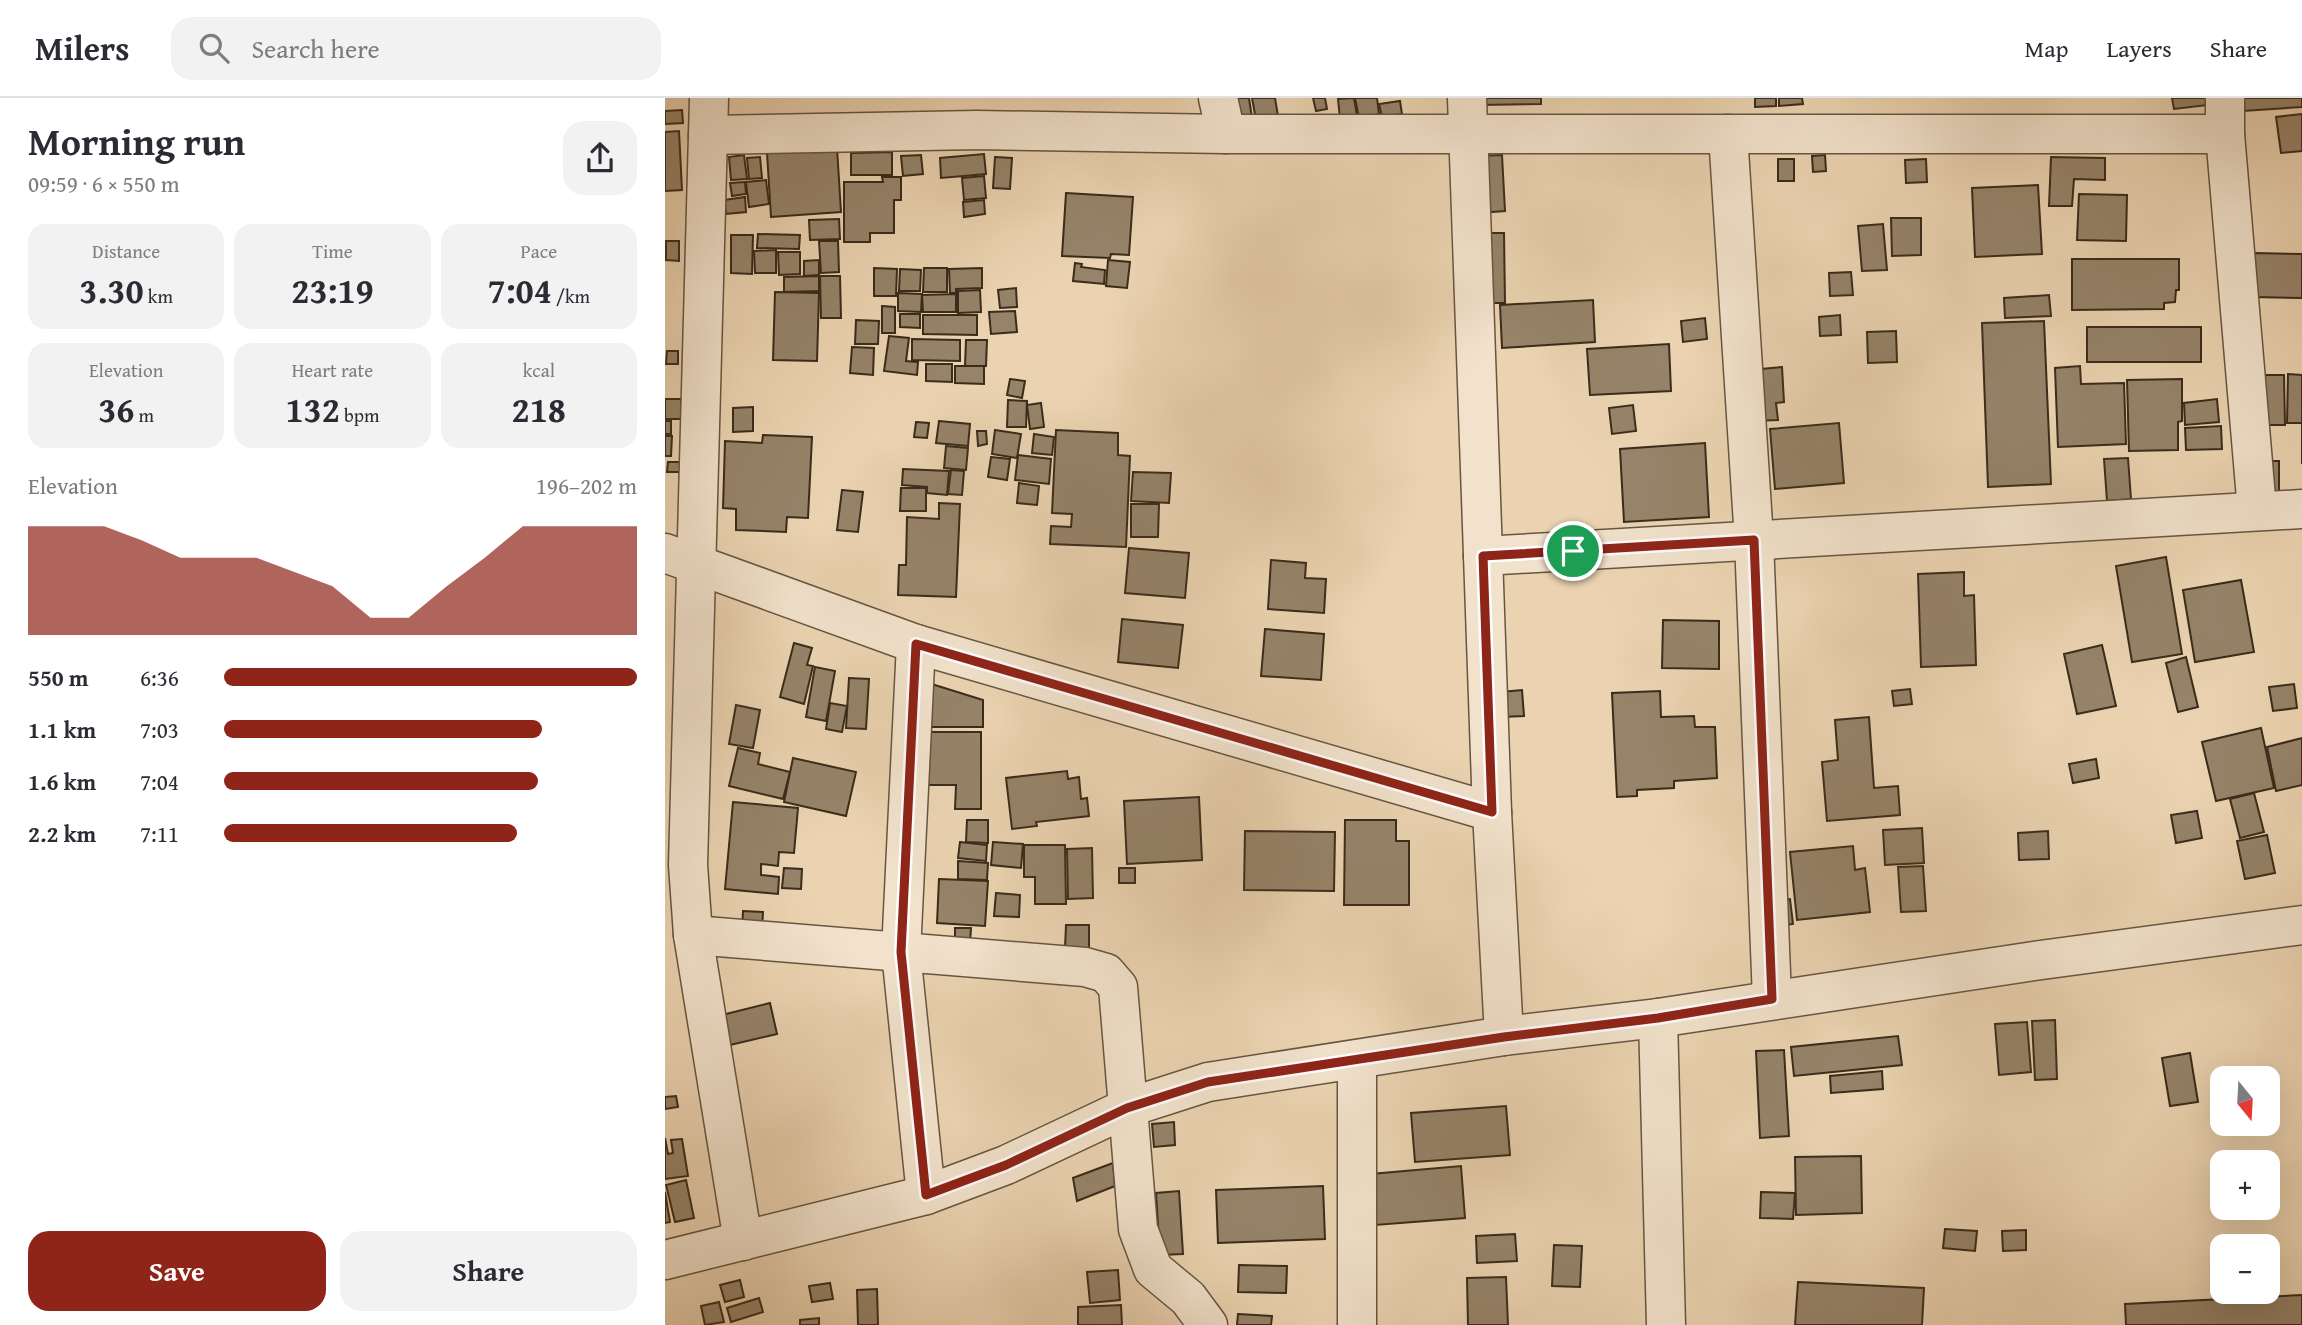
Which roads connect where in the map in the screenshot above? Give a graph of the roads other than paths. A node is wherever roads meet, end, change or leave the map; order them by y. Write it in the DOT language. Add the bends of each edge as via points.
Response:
graph roads {
  1 [pos="708,116"];
  2 [pos="1222,116"];
  3 [pos="1468,116"];
  4 [pos="2225,116"];
  5 [pos="1728,134"];
  6 [pos="2302,509"];
  7 [pos="2257,510"];
  8 [pos="1754,540"];
  9 [pos="1483,556"];
  10 [pos="680,557"];
  11 [pos="916,644"];
  12 [pos="1492,812"];
  13 [pos="676,864"];
  14 [pos="2302,925"];
  15 [pos="693,935"];
  16 [pos="901,952"];
  17 [pos="1772,999"];
  18 [pos="1658,1018"];
  19 [pos="1504,1037"];
  20 [pos="1357,1060"];
  21 [pos="1127,1108"];
  22 [pos="926,1195"];
  23 [pos="743,1241"];
  24 [pos="665,1260"];
  25 [pos="1208,1325"];
  26 [pos="1357,1325"];
  27 [pos="1666,1325"];
  1 -- 2 [label="street" via="977,130"];
  1 -- 10 [label="street"];
  2 -- 3 [label="street"];
  3 -- 5 [label="street"];
  3 -- 9 [label="street"];
  4 -- 5 [label="street"];
  4 -- 7 [label="street"];
  5 -- 8 [label="street"];
  6 -- 7 [label="street"];
  7 -- 8 [label="street"];
  8 -- 9 [label="street"];
  8 -- 17 [label="street"];
  9 -- 12 [label="street"];
  10 -- 11 [label="street"];
  10 -- 13 [label="street"];
  11 -- 12 [label="street"];
  11 -- 16 [label="street"];
  12 -- 19 [label="street"];
  13 -- 15 [label="street"];
  14 -- 17 [label="street"];
  15 -- 16 [label="street"];
  15 -- 23 [label="street"];
  16 -- 21 [label="street" via="1085,967 1106,973 1118,987"];
  16 -- 22 [label="street"];
  17 -- 18 [label="street"];
  18 -- 19 [label="street"];
  18 -- 27 [label="street"];
  19 -- 20 [label="street"];
  20 -- 21 [label="street" via="1208,1082"];
  20 -- 26 [label="street"];
  21 -- 22 [label="street" via="1006,1165"];
  21 -- 25 [label="street" via="1138,1229 1153,1269 1188,1298"];
  22 -- 23 [label="street"];
  23 -- 24 [label="street"];
}
